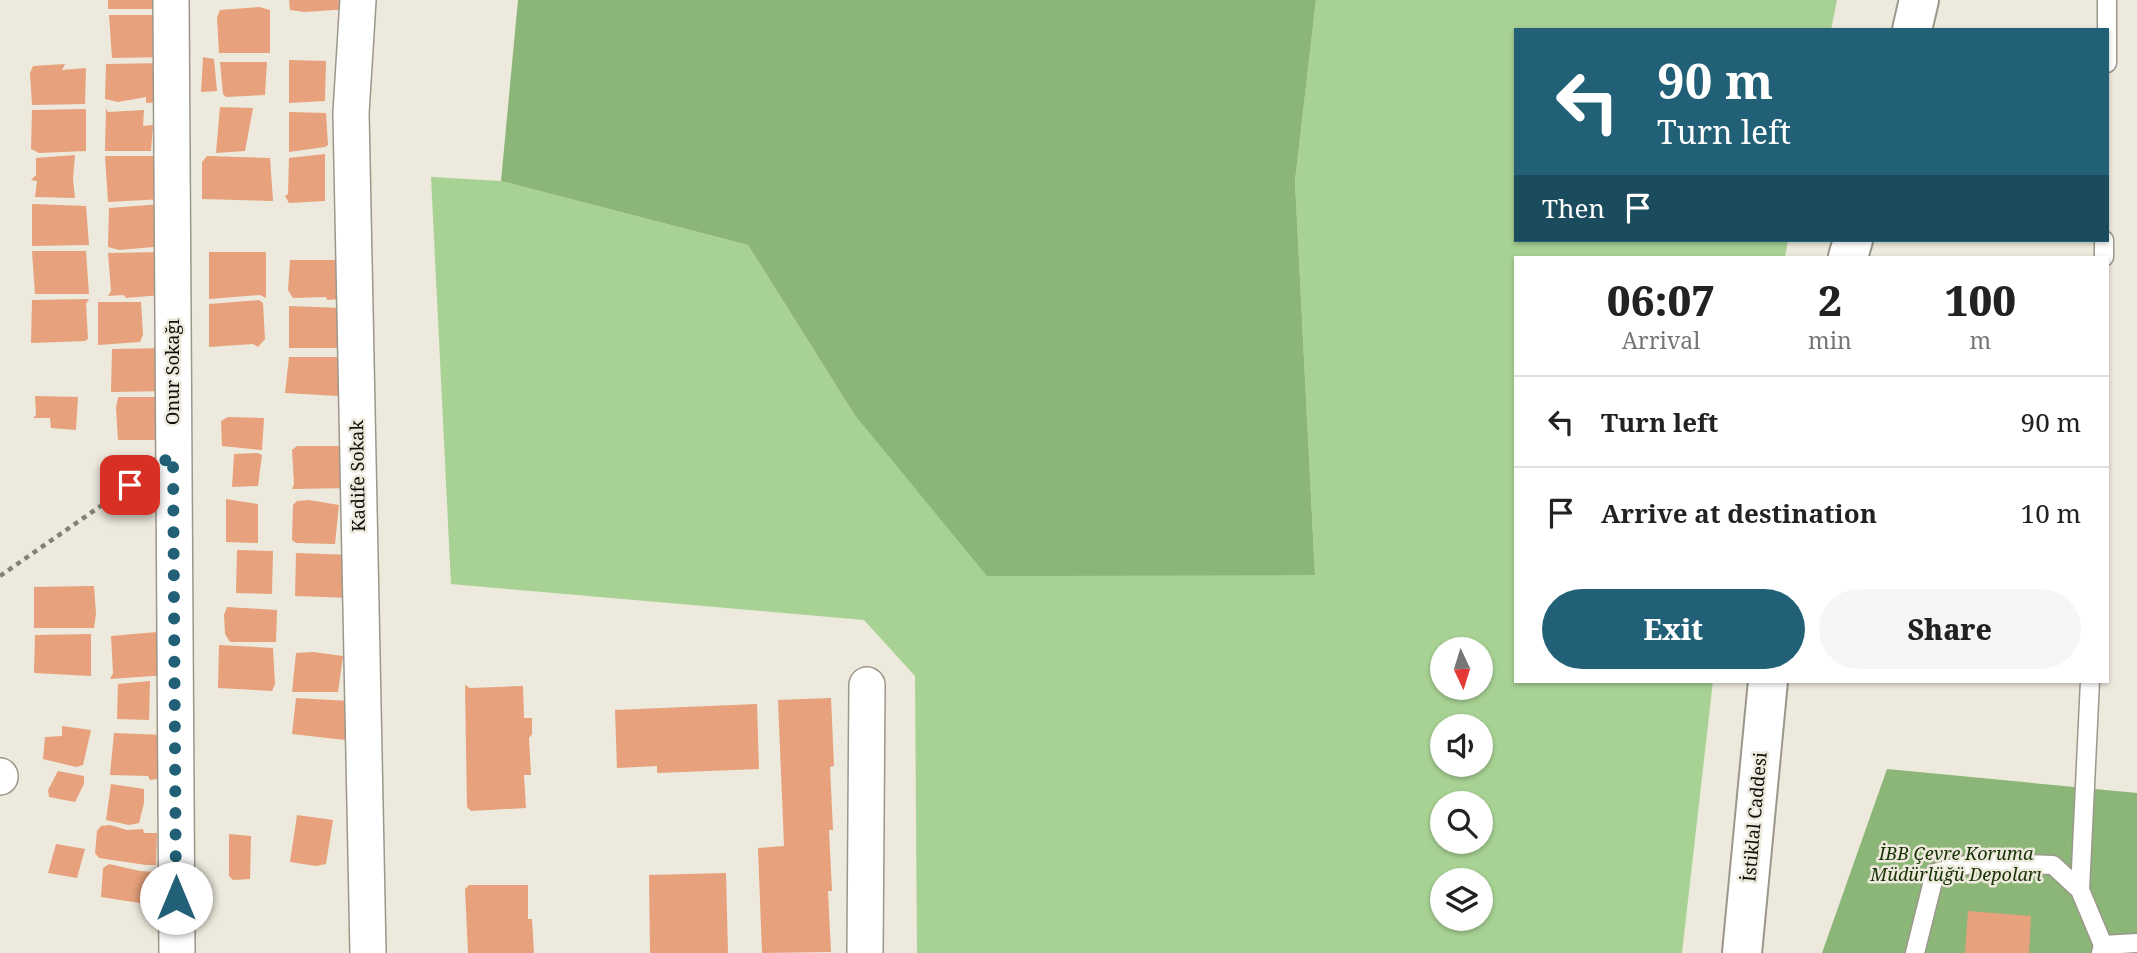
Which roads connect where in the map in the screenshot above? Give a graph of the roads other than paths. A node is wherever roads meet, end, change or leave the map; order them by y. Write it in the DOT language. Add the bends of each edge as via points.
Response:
graph roads {
  1 [pos="171,0"];
  2 [pos="358,0"];
  3 [pos="1919,0"];
  4 [pos="2108,0"];
  5 [pos="1912,28"];
  6 [pos="2108,28"];
  7 [pos="1768,683"];
  8 [pos="2090,683"];
  9 [pos="867,685"];
  10 [pos="2080,890"];
  11 [pos="2137,943"];
  12 [pos="2102,949"];
  13 [pos="177,953"];
  14 [pos="369,953"];
  15 [pos="865,953"];
  16 [pos="1742,953"];
  17 [pos="1915,953"];
  1 -- 13 [label="street, Onur Sokağı"];
  2 -- 14 [label="street, Kadife Sokak" via="351,113"];
  3 -- 5 [label="main road"];
  4 -- 6 [label="lane"];
  7 -- 16 [label="main road, İstiklal Caddesi"];
  8 -- 10 [label="lane"];
  9 -- 15 [label="street"];
  10 -- 12 [label="lane"];
  10 -- 17 [label="lane" via="2053,866 1978,862 1935,873"];
  11 -- 12 [label="lane"];
}
